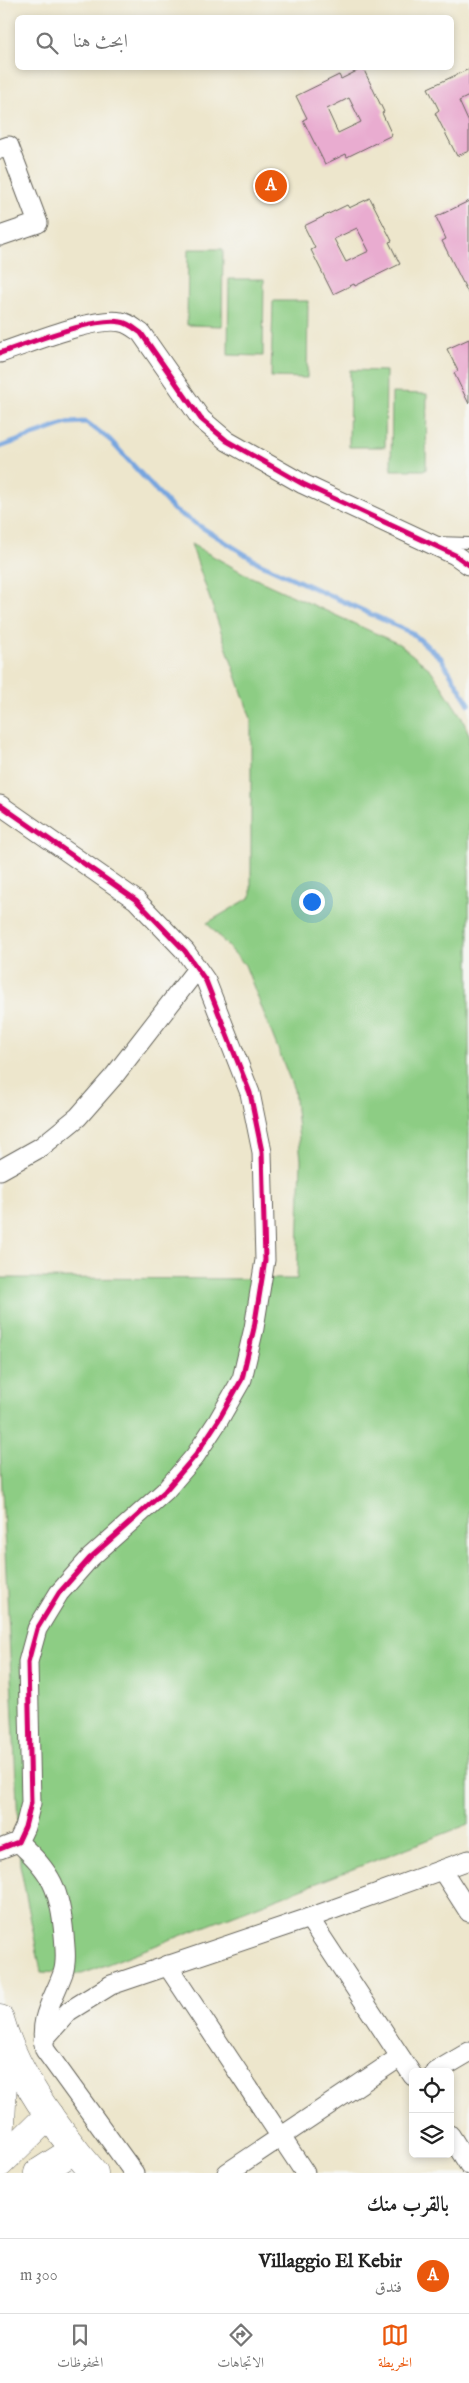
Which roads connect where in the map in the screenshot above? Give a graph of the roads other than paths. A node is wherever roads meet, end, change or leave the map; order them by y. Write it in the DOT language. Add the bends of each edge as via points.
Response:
graph roads {
  1 [pos="0,149"];
  2 [pos="0,236"];
  3 [pos="0,353"];
  4 [pos="427,542"];
  5 [pos="469,543"];
  6 [pos="469,565"];
  7 [pos="0,805"];
  8 [pos="197,969"];
  9 [pos="0,1170"];
  10 [pos="18,1842"];
  11 [pos="0,1849"];
  12 [pos="469,1860"];
  13 [pos="442,1870"];
  14 [pos="469,1912"];
  15 [pos="309,1918"];
  16 [pos="167,1965"];
  17 [pos="3,2028"];
  18 [pos="43,2040"];
  19 [pos="469,2052"];
  20 [pos="400,2057"];
  21 [pos="442,2068"];
  22 [pos="409,2070"];
  23 [pos="49,2115"];
  24 [pos="280,2136"];
  25 [pos="454,2141"];
  26 [pos="0,2144"];
  27 [pos="74,2150"];
  28 [pos="0,2163"];
  29 [pos="469,2165"];
  30 [pos="38,2173"];
  31 [pos="94,2173"];
  32 [pos="134,2173"];
  33 [pos="227,2173"];
  34 [pos="305,2173"];
  1 -- 2 [label="street" via="10,146 38,223"];
  3 -- 4 [label="street" via="96,322 122,322 132,326 141,333 201,419 227,441 303,484"];
  4 -- 5 [label="lane"];
  4 -- 6 [label="street"];
  7 -- 8 [label="street" via="136,900 185,951"];
  8 -- 9 [label="street" via="78,1117 41,1147"];
  8 -- 10 [label="street" via="206,981 250,1093 262,1152 265,1260 254,1328 242,1379 195,1456 165,1490 90,1558 59,1593 37,1629 28,1662 31,1803"];
  10 -- 11 [label="street"];
  10 -- 18 [label="street" via="39,1860 57,1890 63,1924 66,1953 63,1972 45,2015"];
  12 -- 13 [label="street"];
  13 -- 14 [label="street"];
  13 -- 15 [label="street"];
  15 -- 16 [label="street"];
  15 -- 20 [label="street"];
  16 -- 18 [label="street" via="90,1996 69,2011"];
  16 -- 24 [label="street"];
  17 -- 23 [label="main road"];
  17 -- 26 [label="main road"];
  18 -- 32 [label="street" via="45,2050"];
  19 -- 21 [label="street"];
  20 -- 22 [label="street"];
  20 -- 24 [label="street"];
  23 -- 27 [label="main road"];
  23 -- 28 [label="main road"];
  24 -- 33 [label="street"];
  24 -- 34 [label="street"];
  25 -- 29 [label="street"];
  27 -- 30 [label="main road"];
  27 -- 31 [label="main road"];
}
